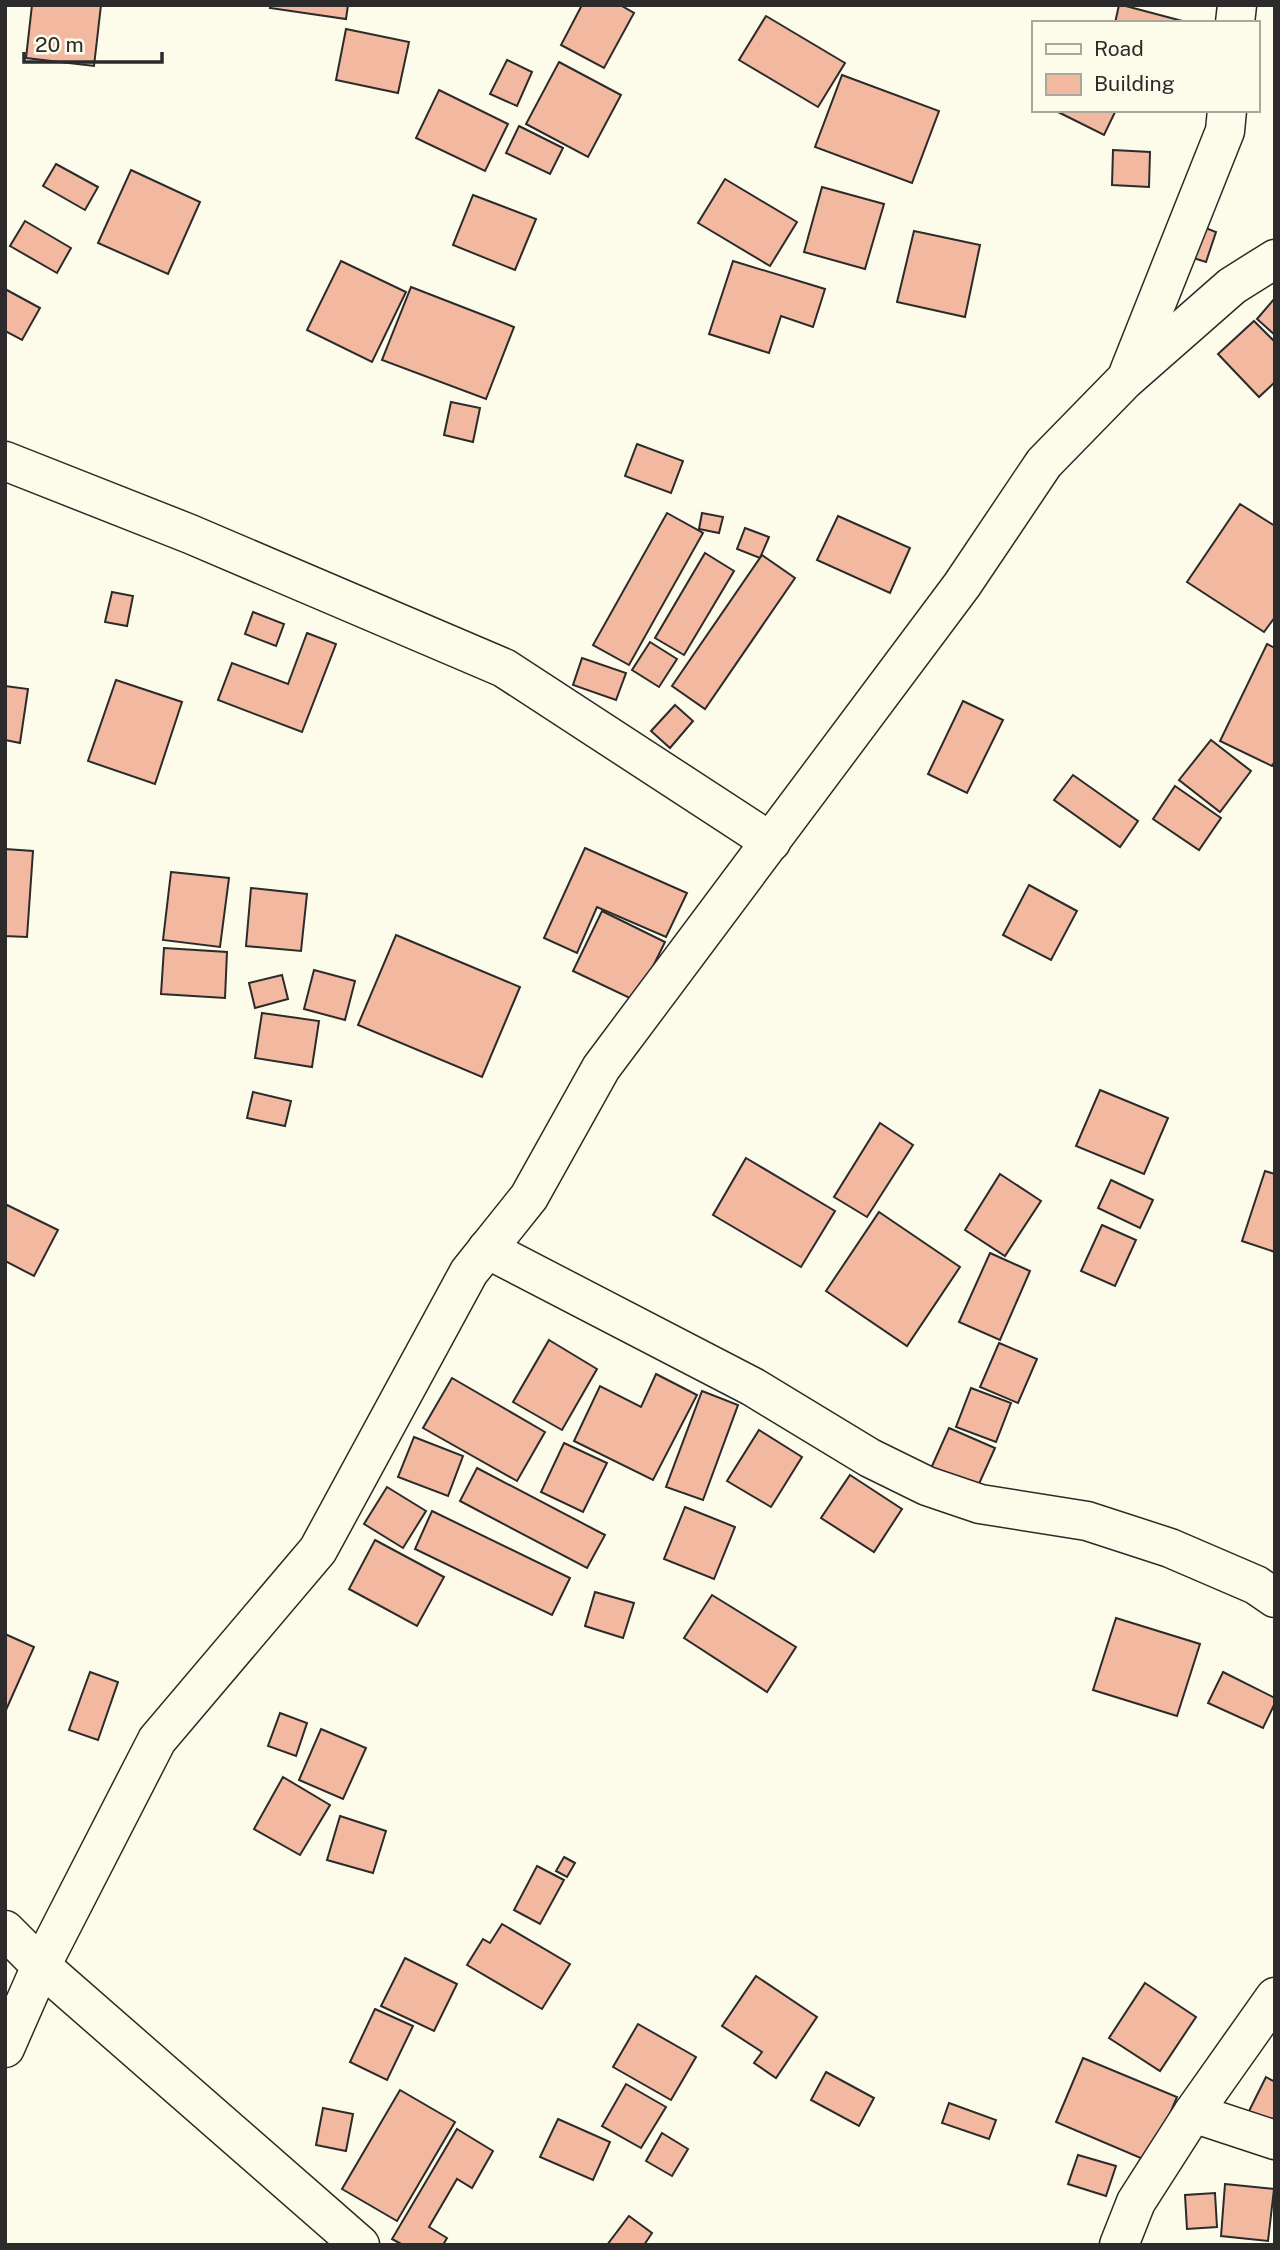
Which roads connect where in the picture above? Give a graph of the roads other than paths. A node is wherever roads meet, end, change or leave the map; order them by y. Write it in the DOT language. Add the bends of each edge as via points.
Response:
graph roads {
  1 [pos="1227,112"];
  2 [pos="1275,258"];
  3 [pos="1125,380"];
  4 [pos="5,461"];
  5 [pos="771,842"];
  6 [pos="487,1249"];
  7 [pos="1275,1598"];
  8 [pos="5,1930"];
  9 [pos="41,1966"];
  10 [pos="1275,1997"];
  11 [pos="5,2048"];
  12 [pos="1193,2113"];
  13 [pos="1275,2140"];
  14 [pos="360,2245"];
  15 [pos="1119,2245"];
  1 -- 3 [label="street" via="1225,131"];
  2 -- 3 [label="street" via="1232,286"];
  3 -- 5 [label="street" via="1044,463 962,585"];
  4 -- 5 [label="street" via="504,668"];
  5 -- 6 [label="street" via="601,1068 529,1197"];
  6 -- 7 [label="street" via="753,1387 870,1458 927,1486 980,1504 1087,1521 1135,1536 1256,1585"];
  6 -- 9 [label="street" via="469,1272 318,1550 157,1740"];
  8 -- 9 [label="street"];
  9 -- 11 [label="street"];
  9 -- 14 [label="street"];
  10 -- 12 [label="street"];
  12 -- 13 [label="street"];
  12 -- 15 [label="street" via="1136,2202"];
}
